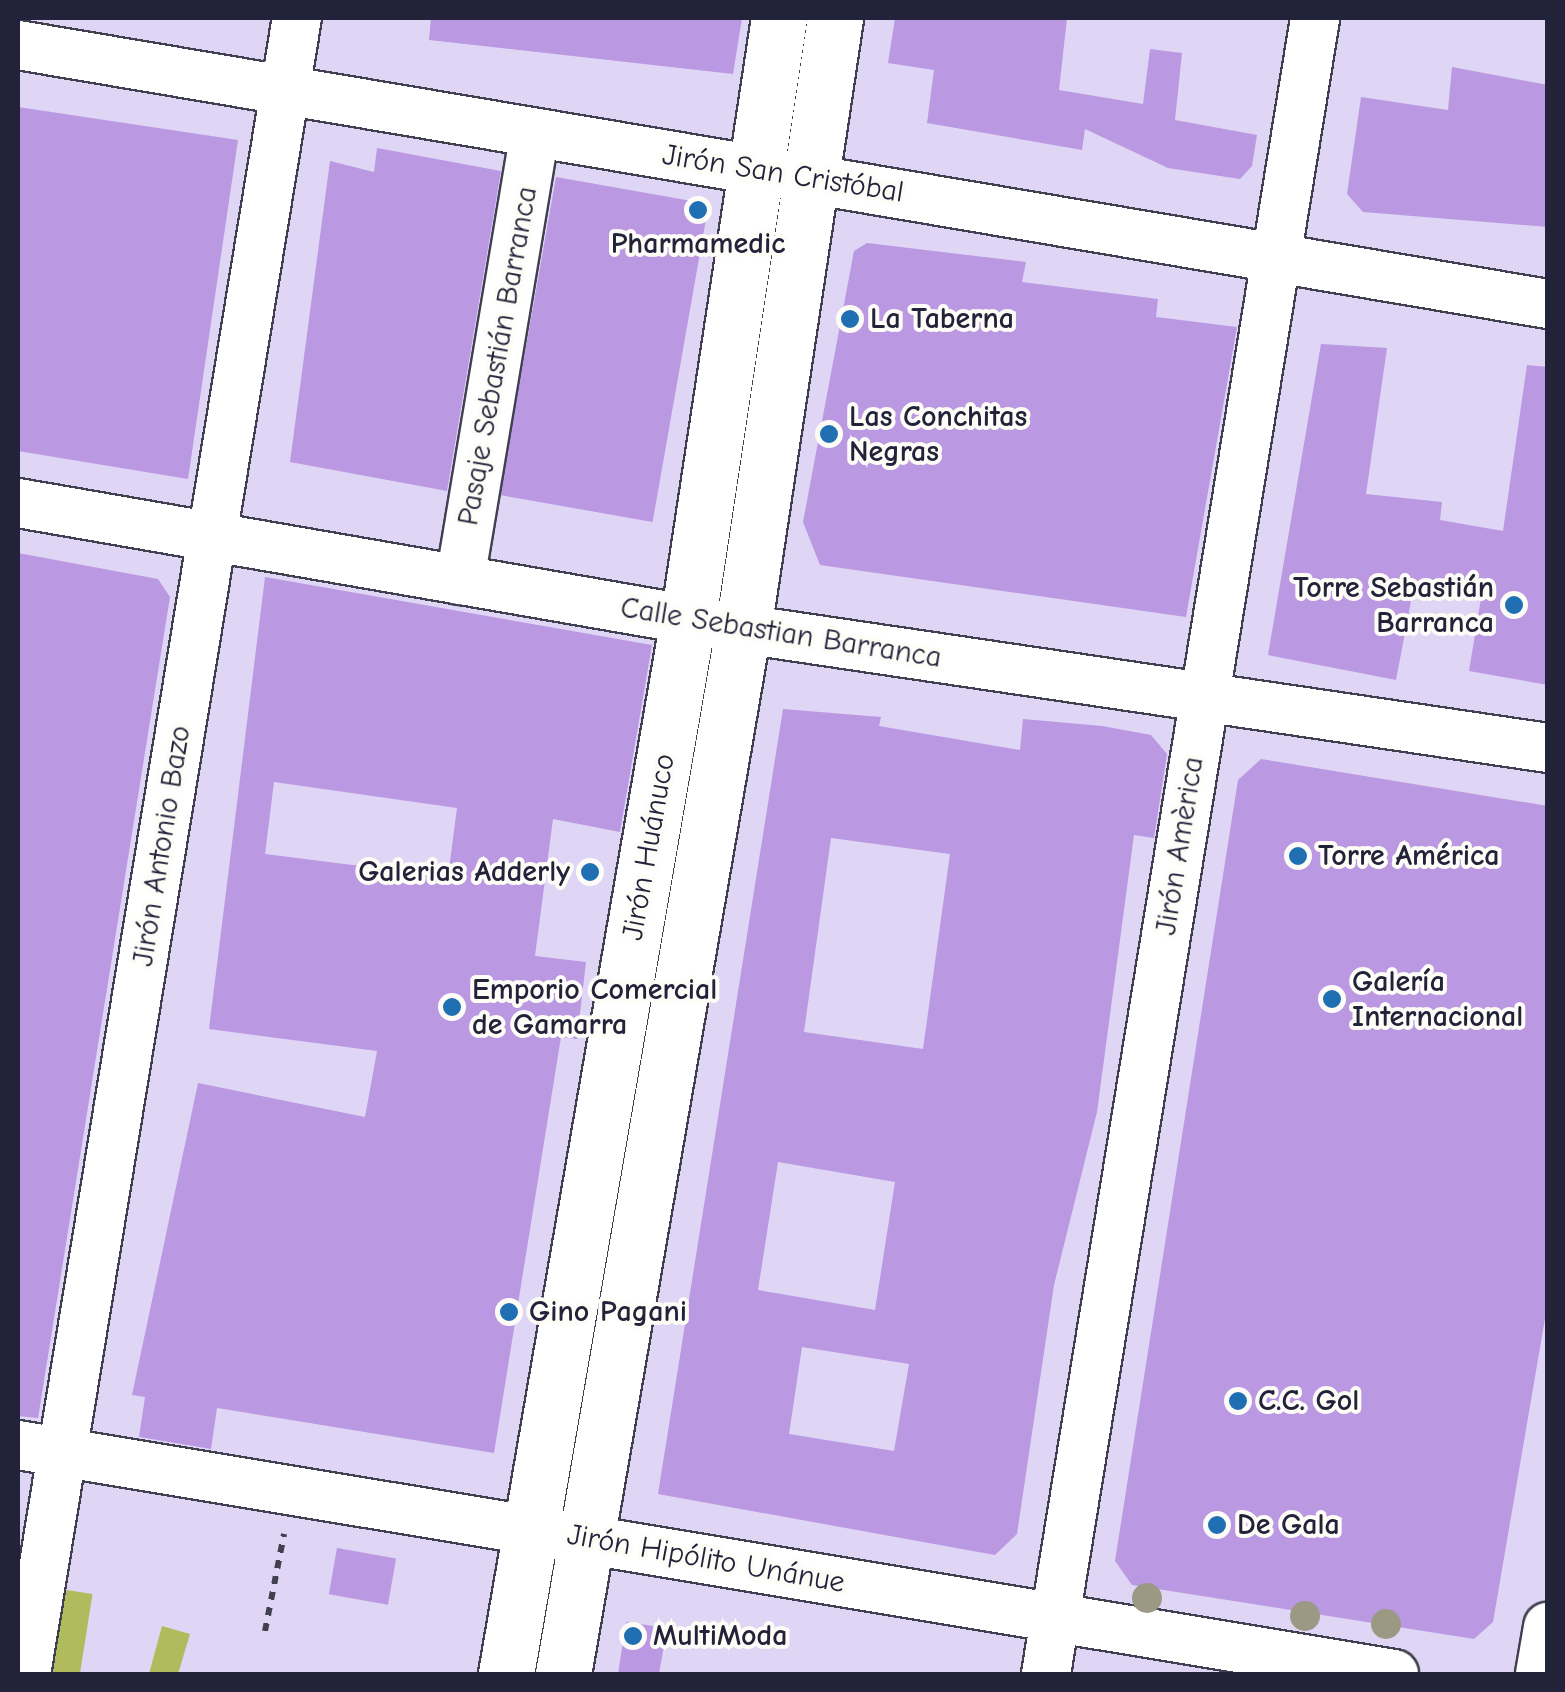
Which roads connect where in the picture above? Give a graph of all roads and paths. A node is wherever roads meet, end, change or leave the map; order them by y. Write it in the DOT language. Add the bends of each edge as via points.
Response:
graph roads {
  1 [pos="297,18"];
  2 [pos="779,18"];
  3 [pos="835,18"];
  4 [pos="1315,18"];
  5 [pos="18,44"];
  6 [pos="285,90"];
  7 [pos="535,133"];
  8 [pos="754,170"];
  9 [pos="810,180"];
  10 [pos="1276,258"];
  11 [pos="1548,304"];
  12 [pos="18,503"];
  13 [pos="212,536"];
  14 [pos="460,580"];
  15 [pos="688,619"];
  16 [pos="744,629"];
  17 [pos="1205,697"];
  18 [pos="1548,748"];
  19 [pos="40,1448"];
  20 [pos="530,1530"];
  21 [pos="586,1540"];
  22 [pos="275,1584"];
  23 [pos="1056,1618"];
  24 [pos="1548,1627"];
  25 [pos="265,1631"];
  26 [pos="26,1674"];
  27 [pos="506,1674"];
  28 [pos="563,1674"];
  29 [pos="1046,1674"];
  30 [pos="1394,1674"];
  31 [pos="1540,1674"];
  1 -- 6 [label="street, Jirón Antonio Bazo"];
  2 -- 8 [label="street, Jirón Huánuco"];
  3 -- 9 [label="street, Jirón Huánuco"];
  4 -- 10 [label="street, Jirón Amèrica"];
  5 -- 6 [label="street, Jirón San Cristóbal"];
  6 -- 7 [label="street, Jirón San Cristóbal"];
  6 -- 13 [label="street, Jirón Antonio Bazo"];
  7 -- 8 [label="street, Jirón San Cristóbal"];
  7 -- 14 [label="street, Pasaje Sebastián Barranca"];
  8 -- 9 [label="street, Jirón San Cristóbal"];
  8 -- 15 [label="street, Jirón Huánuco"];
  9 -- 10 [label="street, Jirón San Cristóbal"];
  9 -- 16 [label="street, Jirón Huánuco"];
  10 -- 11 [label="street, Jirón San Cristóbal"];
  10 -- 17 [label="street, Jirón Amèrica"];
  12 -- 13 [label="street, Calle Sebastian Barranca"];
  13 -- 14 [label="street, Calle Sebastian Barranca"];
  13 -- 19 [label="street, Jirón Antonio Bazo"];
  14 -- 15 [label="street, Calle Sebastian Barranca"];
  15 -- 16 [label="street, Calle Sebastian Barranca"];
  15 -- 20 [label="street, Jirón Huánuco"];
  16 -- 17 [label="street, Calle Sebastian Barranca"];
  16 -- 21 [label="street, Jirón Huánuco"];
  17 -- 18 [label="street, Calle Sebastian Barranca"];
  17 -- 23 [label="street, Jirón Amèrica"];
  19 -- 20 [label="street, Jirón Hipólito Unánue"];
  19 -- 26 [label="street, Jirón Antonio Bazo"];
  20 -- 21 [label="street, Jirón Hipólito Unánue"];
  20 -- 27 [label="street, Jirón Huánuco"];
  21 -- 23 [label="street, Jirón Hipólito Unánue"];
  21 -- 28 [label="street, Jirón Huánuco"];
  22 -- 25 [label="path"];
  23 -- 29 [label="street, Jirón Amèrica"];
  23 -- 30 [label="street, Jirón Hipólito Unánue"];
  24 -- 31 [label="street"];
}
